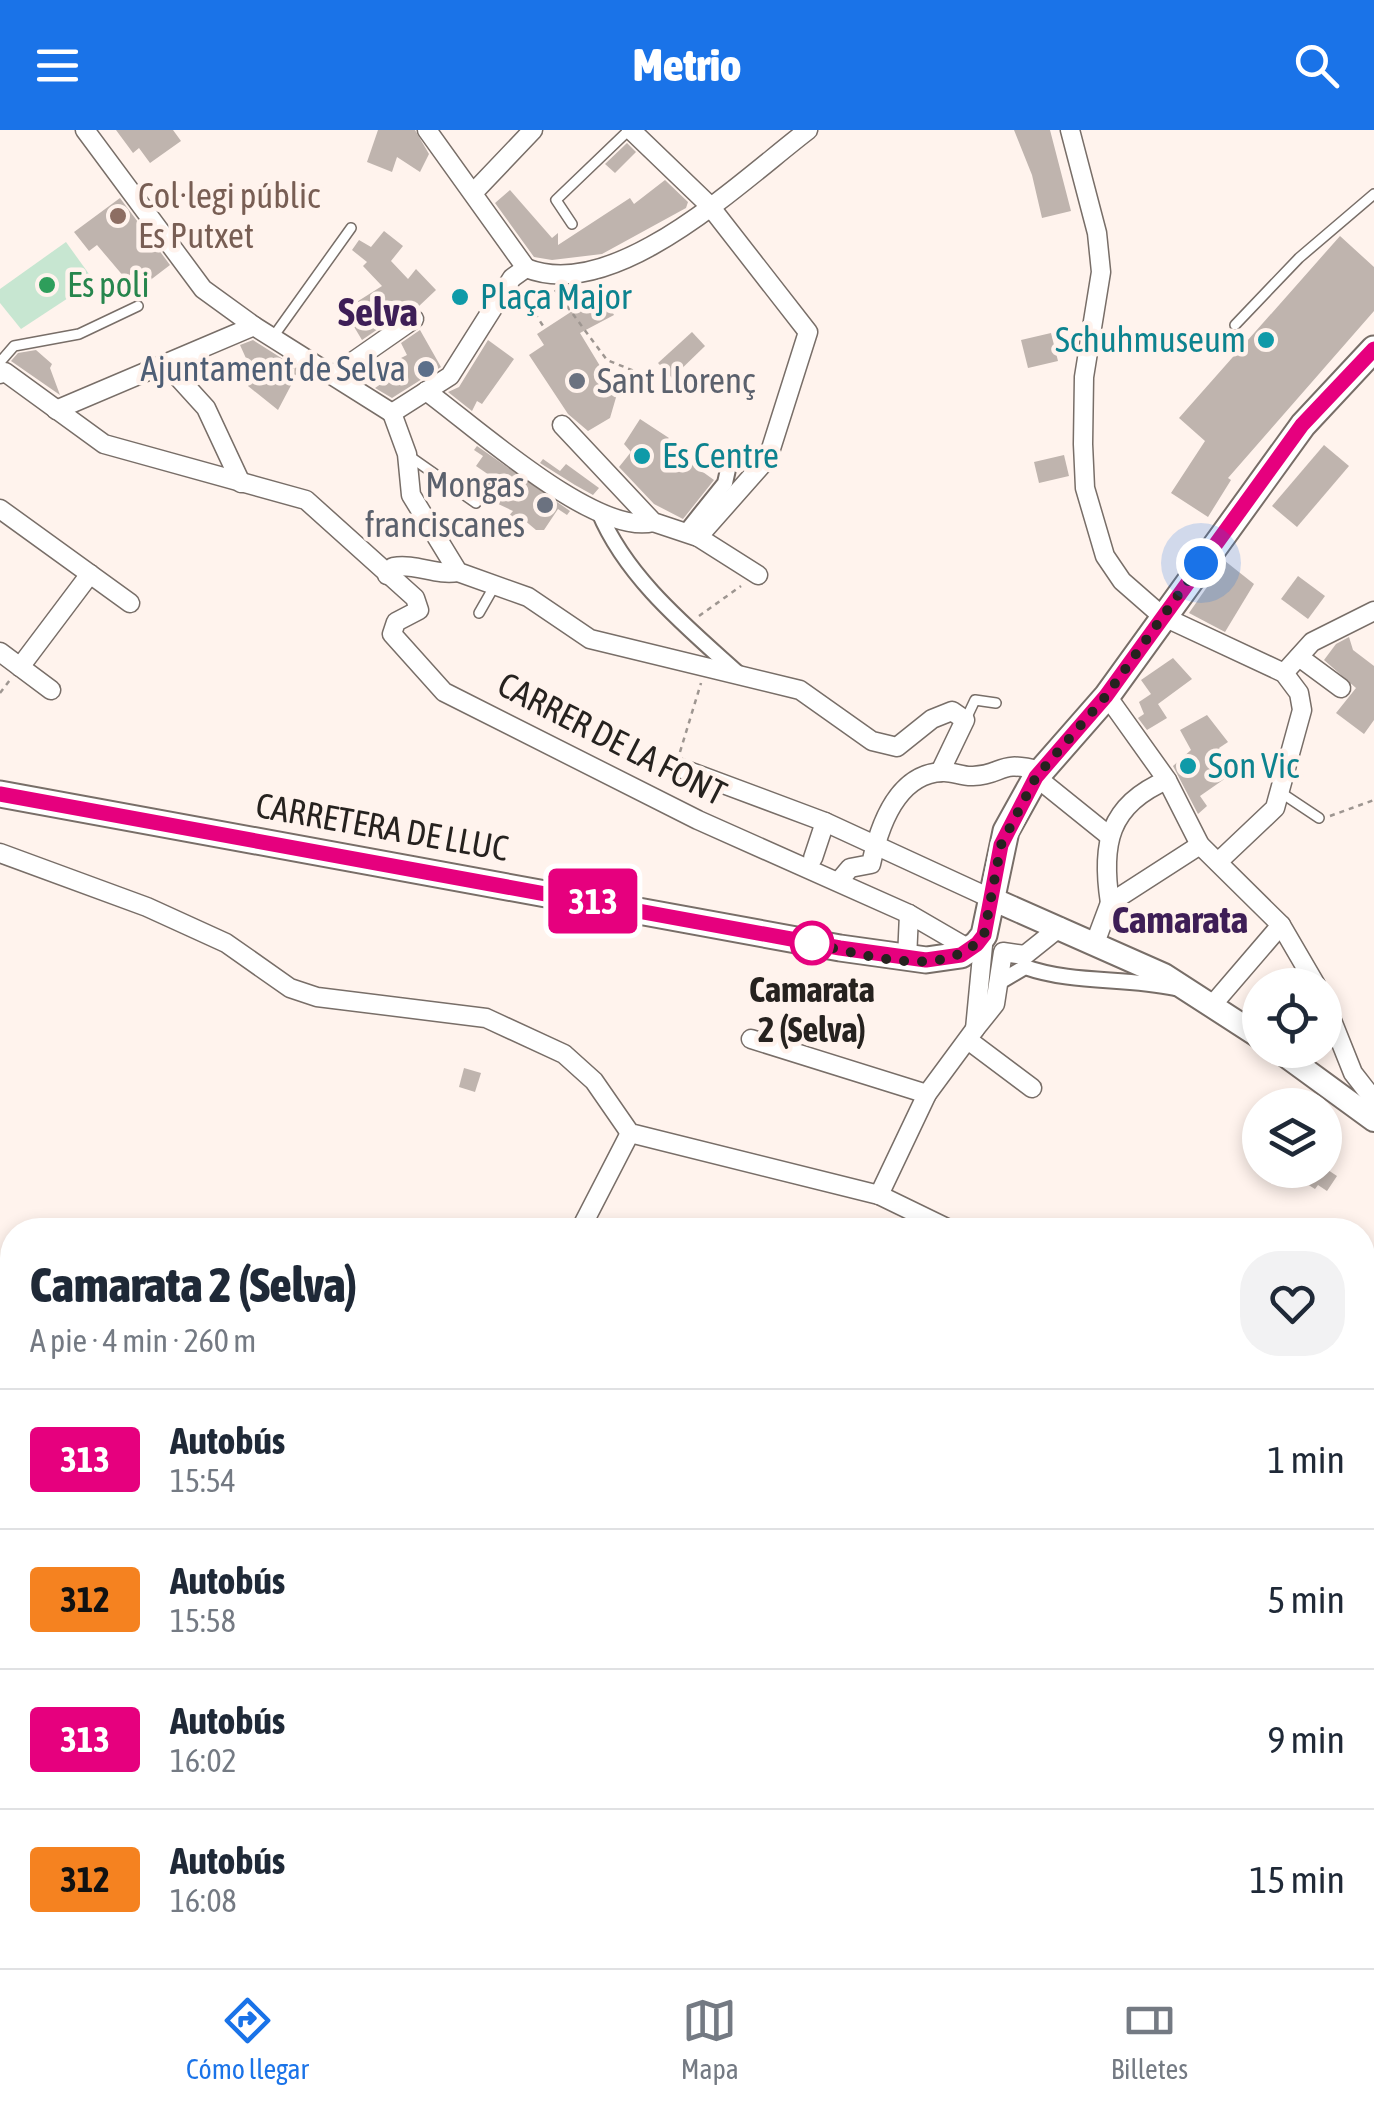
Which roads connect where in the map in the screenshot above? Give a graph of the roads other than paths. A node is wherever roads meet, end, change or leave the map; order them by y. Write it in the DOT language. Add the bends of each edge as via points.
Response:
graph roads {
  1 [pos="85,130"];
  2 [pos="428,130"];
  3 [pos="533,130"];
  4 [pos="630,130"];
  5 [pos="808,130"];
  6 [pos="1070,130"];
  7 [pos="473,193"];
  8 [pos="1374,194"];
  9 [pos="710,205"];
  10 [pos="572,224"];
  11 [pos="351,228"];
  12 [pos="519,273"];
  13 [pos="138,306"];
  14 [pos="414,319"];
  15 [pos="1235,325"];
  16 [pos="254,326"];
  17 [pos="273,337"];
  18 [pos="1374,349"];
  19 [pos="0,362"];
  20 [pos="166,364"];
  21 [pos="0,374"];
  22 [pos="335,374"];
  23 [pos="426,391"];
  24 [pos="56,410"];
  25 [pos="392,413"];
  26 [pos="562,425"];
  27 [pos="407,454"];
  28 [pos="729,465"];
  29 [pos="241,483"];
  30 [pos="476,503"];
  31 [pos="0,509"];
  32 [pos="599,512"];
  33 [pos="652,522"];
  34 [pos="692,535"];
  35 [pos="458,572"];
  36 [pos="90,574"];
  37 [pos="758,574"];
  38 [pos="388,575"];
  39 [pos="495,585"];
  40 [pos="130,603"];
  41 [pos="1374,611"];
  42 [pos="479,613"];
  43 [pos="1162,616"];
  44 [pos="0,652"];
  45 [pos="1299,657"];
  46 [pos="20,666"];
  47 [pos="1284,673"];
  48 [pos="742,676"];
  49 [pos="1341,688"];
  50 [pos="51,690"];
  51 [pos="1106,696"];
  52 [pos="996,703"];
  53 [pos="965,720"];
  54 [pos="675,766"];
  55 [pos="940,772"];
  56 [pos="1038,774"];
  57 [pos="1168,780"];
  58 [pos="1280,792"];
  59 [pos="0,794"];
  60 [pos="1319,818"];
  61 [pos="825,822"];
  62 [pos="1108,835"];
  63 [pos="875,845"];
  64 [pos="1200,845"];
  65 [pos="0,853"];
  66 [pos="813,858"];
  67 [pos="1218,862"];
  68 [pos="839,881"];
  69 [pos="990,898"];
  70 [pos="1110,904"];
  71 [pos="909,914"];
  72 [pos="1282,925"];
  73 [pos="1060,926"];
  74 [pos="978,942"];
  75 [pos="1094,943"];
  76 [pos="907,959"];
  77 [pos="1306,968"];
  78 [pos="998,983"];
  79 [pos="1191,992"];
  80 [pos="1214,1004"];
  81 [pos="1242,1024"];
  82 [pos="971,1034"];
  83 [pos="751,1040"];
  84 [pos="1342,1044"];
  85 [pos="1303,1068"];
  86 [pos="1032,1088"];
  87 [pos="927,1094"];
  88 [pos="1374,1100"];
  89 [pos="1374,1120"];
  90 [pos="630,1133"];
  91 [pos="879,1194"];
  92 [pos="586,1218"];
  93 [pos="927,1218"];
  1 -- 16 [label="street" via="203,289"];
  2 -- 7 [label="street"];
  3 -- 7 [label="street"];
  4 -- 9 [label="street"];
  4 -- 10 [label="lane" via="556,200"];
  5 -- 9 [label="street"];
  6 -- 43 [label="street" via="1100,272 1084,377 1085,488 1106,556 1122,581"];
  7 -- 12 [label="street"];
  8 -- 15 [label="lane"];
  9 -- 12 [label="street" via="629,260 546,276"];
  9 -- 34 [label="street" via="808,332 768,458"];
  11 -- 17 [label="lane"];
  12 -- 23 [label="street" via="450,376"];
  13 -- 19 [label="lane" via="79,334 14,346"];
  14 -- 22 [label="street"];
  16 -- 17 [label="street"];
  16 -- 20 [label="street"];
  17 -- 22 [label="street"];
  18 -- 43 [label="main road" via="1302,425"];
  20 -- 24 [label="street"];
  20 -- 29 [label="street" via="206,408"];
  21 -- 24 [label="street"];
  22 -- 25 [label="street"];
  23 -- 25 [label="street"];
  23 -- 32 [label="street"];
  24 -- 29 [label="street" via="104,444"];
  25 -- 27 [label="street"];
  26 -- 33 [label="street"];
  27 -- 30 [label="lane"];
  27 -- 35 [label="street" via="412,495"];
  28 -- 34 [label="street"];
  29 -- 38 [label="street" via="306,500"];
  31 -- 36 [label="street"];
  32 -- 33 [label="street" via="637,526"];
  32 -- 48 [label="street" via="614,548"];
  33 -- 34 [label="street"];
  34 -- 37 [label="street"];
  35 -- 38 [label="street" via="407,564"];
  35 -- 39 [label="street"];
  36 -- 40 [label="street"];
  36 -- 46 [label="street"];
  38 -- 68 [label="street, CARRER DE LA FONT" via="419,610 396,622 392,634 444,692 698,820"];
  39 -- 42 [label="lane"];
  39 -- 48 [label="street" via="528,597 590,639"];
  41 -- 45 [label="street" via="1312,642"];
  43 -- 47 [label="street"];
  43 -- 51 [label="main road"];
  44 -- 46 [label="street"];
  45 -- 47 [label="street"];
  45 -- 49 [label="street"];
  46 -- 50 [label="street"];
  47 -- 58 [label="street" via="1302,710"];
  48 -- 53 [label="street" via="800,690 872,741 897,747 932,718 952,711"];
  51 -- 56 [label="main road"];
  51 -- 57 [label="street"];
  52 -- 53 [label="lane" via="974,700"];
  53 -- 55 [label="street"];
  54 -- 61 [label="street"];
  55 -- 56 [label="street" via="976,776 1014,763"];
  55 -- 63 [label="street" via="911,783 886,812"];
  56 -- 62 [label="street"];
  56 -- 69 [label="main road" via="1006,831"];
  57 -- 62 [label="street" via="1137,798"];
  57 -- 64 [label="street"];
  58 -- 60 [label="lane"];
  58 -- 67 [label="street" via="1275,808"];
  59 -- 76 [label="main road, CARRETERA DE LLUC"];
  61 -- 63 [label="street"];
  61 -- 66 [label="street"];
  62 -- 70 [label="street"];
  63 -- 68 [label="street" via="871,864 850,868"];
  63 -- 69 [label="street"];
  64 -- 67 [label="street"];
  64 -- 70 [label="street"];
  65 -- 90 [label="street" via="210,936 290,988 486,1018 564,1054 594,1081"];
  67 -- 72 [label="street"];
  68 -- 71 [label="street, CARRER DE LA FONT"];
  69 -- 73 [label="street"];
  69 -- 74 [label="main road"];
  70 -- 75 [label="street"];
  71 -- 74 [label="street, CARRER DE LA FONT"];
  71 -- 76 [label="street"];
  72 -- 77 [label="street"];
  72 -- 80 [label="street"];
  73 -- 75 [label="street"];
  73 -- 78 [label="street" via="1025,955 1003,952"];
  74 -- 76 [label="main road, CARRETERA DE LLUC" via="949,959"];
  74 -- 82 [label="street"];
  75 -- 79 [label="street"];
  78 -- 79 [label="street" via="1026,967 1059,979 1088,976"];
  78 -- 82 [label="street" via="995,1004"];
  79 -- 80 [label="street"];
  80 -- 81 [label="street"];
  82 -- 86 [label="street"];
  82 -- 87 [label="street"];
  83 -- 87 [label="street"];
  84 -- 88 [label="street"];
  85 -- 89 [label="street"];
  87 -- 91 [label="street"];
  90 -- 91 [label="street"];
  90 -- 92 [label="street"];
  91 -- 93 [label="street"];
}
